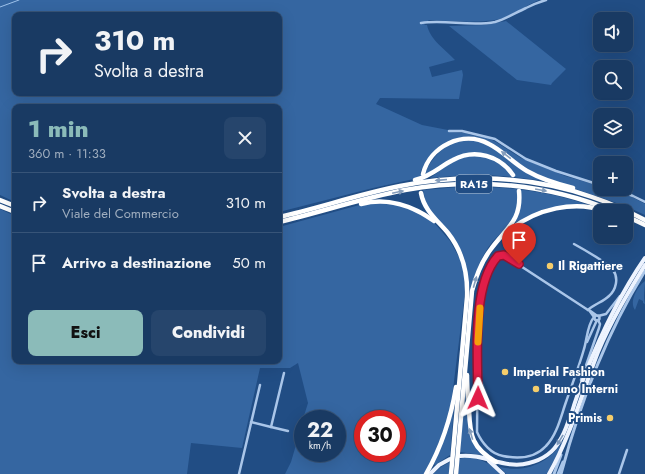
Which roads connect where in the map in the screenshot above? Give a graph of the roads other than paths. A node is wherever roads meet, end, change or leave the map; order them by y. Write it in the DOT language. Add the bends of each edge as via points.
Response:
graph roads {
  1 [pos="546,0"];
  2 [pos="421,23"];
  3 [pos="449,131"];
  4 [pos="423,174"];
  5 [pos="513,175"];
  6 [pos="593,183"];
  7 [pos="519,191"];
  8 [pos="421,192"];
  9 [pos="591,196"];
  10 [pos="632,196"];
  11 [pos="0,200"];
  12 [pos="337,202"];
  13 [pos="645,202"];
  14 [pos="595,204"];
  15 [pos="12,205"];
  16 [pos="0,206"];
  17 [pos="333,208"];
  18 [pos="593,209"];
  19 [pos="12,211"];
  20 [pos="282,216"];
  21 [pos="633,220"];
  22 [pos="645,220"];
  23 [pos="282,221"];
  24 [pos="633,222"];
  25 [pos="645,226"];
  26 [pos="442,227"];
  27 [pos="502,236"];
  28 [pos="574,244"];
  29 [pos="645,258"];
  30 [pos="645,265"];
  31 [pos="645,272"];
  32 [pos="630,281"];
  33 [pos="588,310"];
  34 [pos="596,316"];
  35 [pos="598,320"];
  36 [pos="469,326"];
  37 [pos="464,334"];
  38 [pos="584,348"];
  39 [pos="284,373"];
  40 [pos="260,385"];
  41 [pos="579,391"];
  42 [pos="251,422"];
  43 [pos="271,427"];
  44 [pos="288,431"];
  45 [pos="627,450"];
  46 [pos="565,451"];
  47 [pos="460,456"];
  48 [pos="485,458"];
  49 [pos="450,459"];
  50 [pos="496,462"];
  51 [pos="239,474"];
  52 [pos="426,474"];
  53 [pos="430,474"];
  54 [pos="451,474"];
  55 [pos="456,474"];
  56 [pos="503,474"];
  57 [pos="549,474"];
  58 [pos="554,474"];
  59 [pos="560,474"];
  60 [pos="619,474"];
  1 -- 2 [label="street" via="495,22"];
  3 -- 6 [label="street" via="462,131 495,139 526,159"];
  9 -- 4 [label="highway, one-way" via="533,174 492,145 476,139 460,139 443,146 431,157"];
  5 -- 12 [label="highway" via="506,166 493,157 470,154 455,159 426,178 364,192"];
  7 -- 27 [label="highway" via="520,205 517,215"];
  8 -- 26 [label="highway" via="426,208"];
  9 -- 12 [label="highway, RA15, one-way" via="520,181 456,178 400,186"];
  9 -- 22 [label="highway, RA15"];
  10 -- 13 [label="street"];
  11 -- 15 [label="highway"];
  12 -- 20 [label="highway, RA15"];
  17 -- 14 [label="highway, RA15, one-way" via="417,188 456,184 516,186 548,191"];
  16 -- 19 [label="highway"];
  17 -- 23 [label="highway, RA15"];
  17 -- 26 [label="highway" via="369,202 390,202 420,212"];
  18 -- 27 [label="highway" via="580,206 555,208 526,219"];
  21 -- 25 [label="highway"];
  24 -- 25 [label="highway"];
  26 -- 37 [label="highway" via="458,250 465,268 467,288"];
  36 -- 27 [label="highway, one-way" via="475,281 486,257"];
  28 -- 33 [label="street" via="611,268 616,277 615,287 609,296"];
  29 -- 32 [label="main road"];
  30 -- 46 [label="main road" via="608,330 595,359"];
  31 -- 46 [label="street" via="619,316 602,352"];
  32 -- 34 [label="street" via="609,310 604,315"];
  32 -- 41 [label="main road" via="606,326"];
  33 -- 34 [label="street"];
  33 -- 38 [label="street" via="507,257 500,255 496,258 484,285 478,323 477,432 491,450 500,455 521,458 541,451 547,446 556,430"];
  34 -- 35 [label="street"];
  34 -- 38 [label="street" via="590,324"];
  35 -- 38 [label="street"];
  35 -- 41 [label="street" via="599,328"];
  50 -- 36 [label="highway, one-way" via="479,450 473,441 470,428 467,376"];
  36 -- 55 [label="highway"];
  37 -- 52 [label="highway" via="448,425"];
  37 -- 54 [label="highway"];
  39 -- 43 [label="street"];
  40 -- 42 [label="street"];
  41 -- 50 [label="main road, one-way" via="563,435 558,445 548,454 524,464"];
  42 -- 43 [label="street"];
  42 -- 51 [label="street"];
  43 -- 44 [label="street"];
  45 -- 60 [label="street"];
  46 -- 57 [label="main road"];
  46 -- 58 [label="street"];
  46 -- 59 [label="street"];
  47 -- 48 [label="main road"];
  48 -- 50 [label="main road"];
  48 -- 56 [label="main road"];
  49 -- 53 [label="main road"];
}
